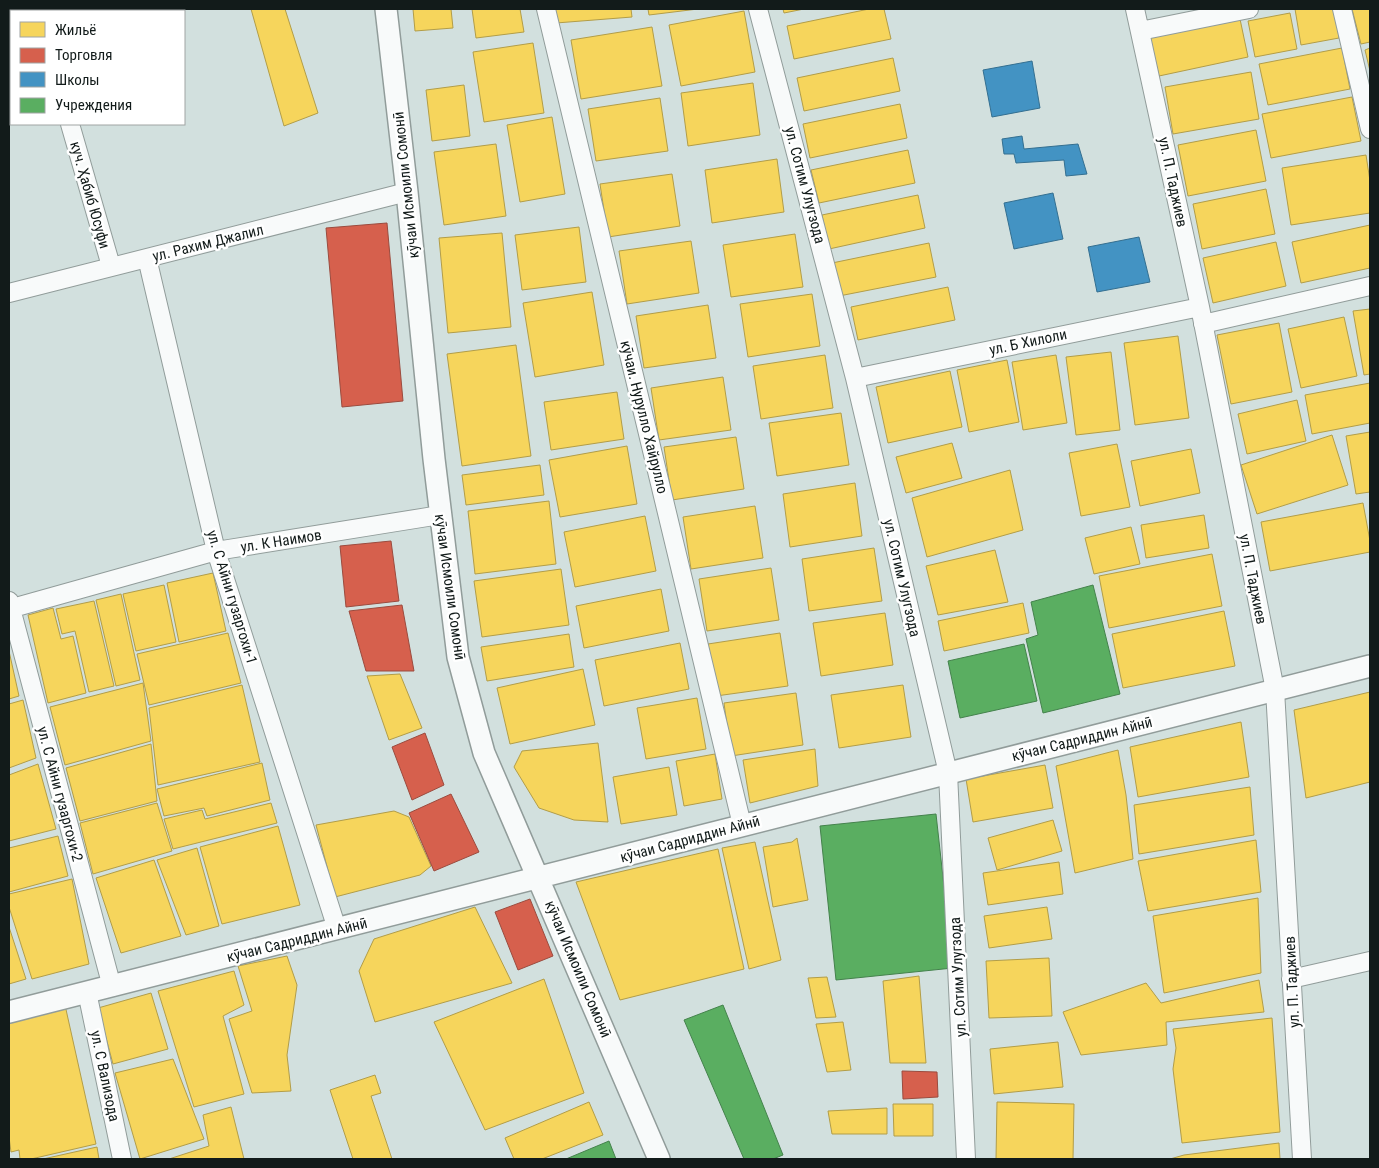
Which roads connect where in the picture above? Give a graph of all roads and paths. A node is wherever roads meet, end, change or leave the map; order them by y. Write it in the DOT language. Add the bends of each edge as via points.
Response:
graph roads {
  1 [pos="386,9"];
  2 [pos="546,9"];
  3 [pos="758,9"];
  4 [pos="1135,9"];
  5 [pos="1249,9"];
  6 [pos="1342,9"];
  7 [pos="1140,31"];
  8 [pos="70,125"];
  9 [pos="1370,129"];
  10 [pos="407,192"];
  11 [pos="147,258"];
  12 [pos="110,266"];
  13 [pos="1370,286"];
  14 [pos="9,293"];
  15 [pos="1201,315"];
  16 [pos="855,378"];
  17 [pos="440,515"];
  18 [pos="216,552"];
  19 [pos="9,606"];
  20 [pos="1370,666"];
  21 [pos="1275,690"];
  22 [pos="948,773"];
  23 [pos="742,825"];
  24 [pos="539,879"];
  25 [pos="337,929"];
  26 [pos="1370,961"];
  27 [pos="1292,979"];
  28 [pos="112,987"];
  29 [pos="87,992"];
  30 [pos="9,1012"];
  31 [pos="122,1159"];
  32 [pos="659,1159"];
  33 [pos="966,1159"];
  34 [pos="1302,1159"];
  1 -- 10 [label="street, кӯчаи Исмоили Сомонӣ"];
  2 -- 23 [label="street, кӯчаи. Нурулло Хайрулло"];
  3 -- 16 [label="street, ул. Сотим Улугзода"];
  4 -- 7 [label="street, ул. П. Таджиев"];
  5 -- 7 [label="street"];
  6 -- 9 [label="street"];
  7 -- 15 [label="street, ул. П. Таджиев"];
  8 -- 12 [label="street, куч. Ҳабиб Юсуфи"];
  10 -- 11 [label="street, ул. Рахим Джалил"];
  10 -- 17 [label="street, кӯчаи Исмоили Сомонӣ"];
  11 -- 12 [label="street, ул. Рахим Джалил"];
  11 -- 18 [label="street, ул. С Айни гузаргохи-1"];
  12 -- 14 [label="street, ул. Рахим Джалил"];
  13 -- 15 [label="street, ул. Б Хилоли"];
  15 -- 16 [label="street, ул. Б Хилоли"];
  15 -- 21 [label="street, ул. П. Таджиев"];
  16 -- 22 [label="street, ул. Сотим Улугзода"];
  17 -- 18 [label="street, ул. К Наимов"];
  17 -- 24 [label="street, кӯчаи Исмоили Сомонӣ" via="458,657 484,753"];
  18 -- 19 [label="street, ул. К Наимов"];
  18 -- 25 [label="street, ул. С Айни гузаргохи-1"];
  19 -- 28 [label="street, ул. С Айни гузаргохи-2"];
  20 -- 21 [label="street, кӯчаи Садриддин Айнӣ"];
  21 -- 22 [label="street, кӯчаи Садриддин Айнӣ"];
  21 -- 27 [label="street, ул. П. Таджиев"];
  22 -- 23 [label="street, кӯчаи Садриддин Айнӣ"];
  22 -- 33 [label="street, ул. Сотим Улугзода"];
  23 -- 24 [label="street, кӯчаи Садриддин Айнӣ"];
  24 -- 25 [label="street, кӯчаи Садриддин Айнӣ"];
  24 -- 32 [label="street, кӯчаи Исмоили Сомонӣ"];
  25 -- 28 [label="street, кӯчаи Садриддин Айнӣ"];
  26 -- 27 [label="street"];
  27 -- 34 [label="street, ул. П. Таджиев"];
  28 -- 29 [label="street, кӯчаи Садриддин Айнӣ"];
  29 -- 30 [label="street, кӯчаи Садриддин Айнӣ"];
  29 -- 31 [label="street, ул. С Вализода"];
}
